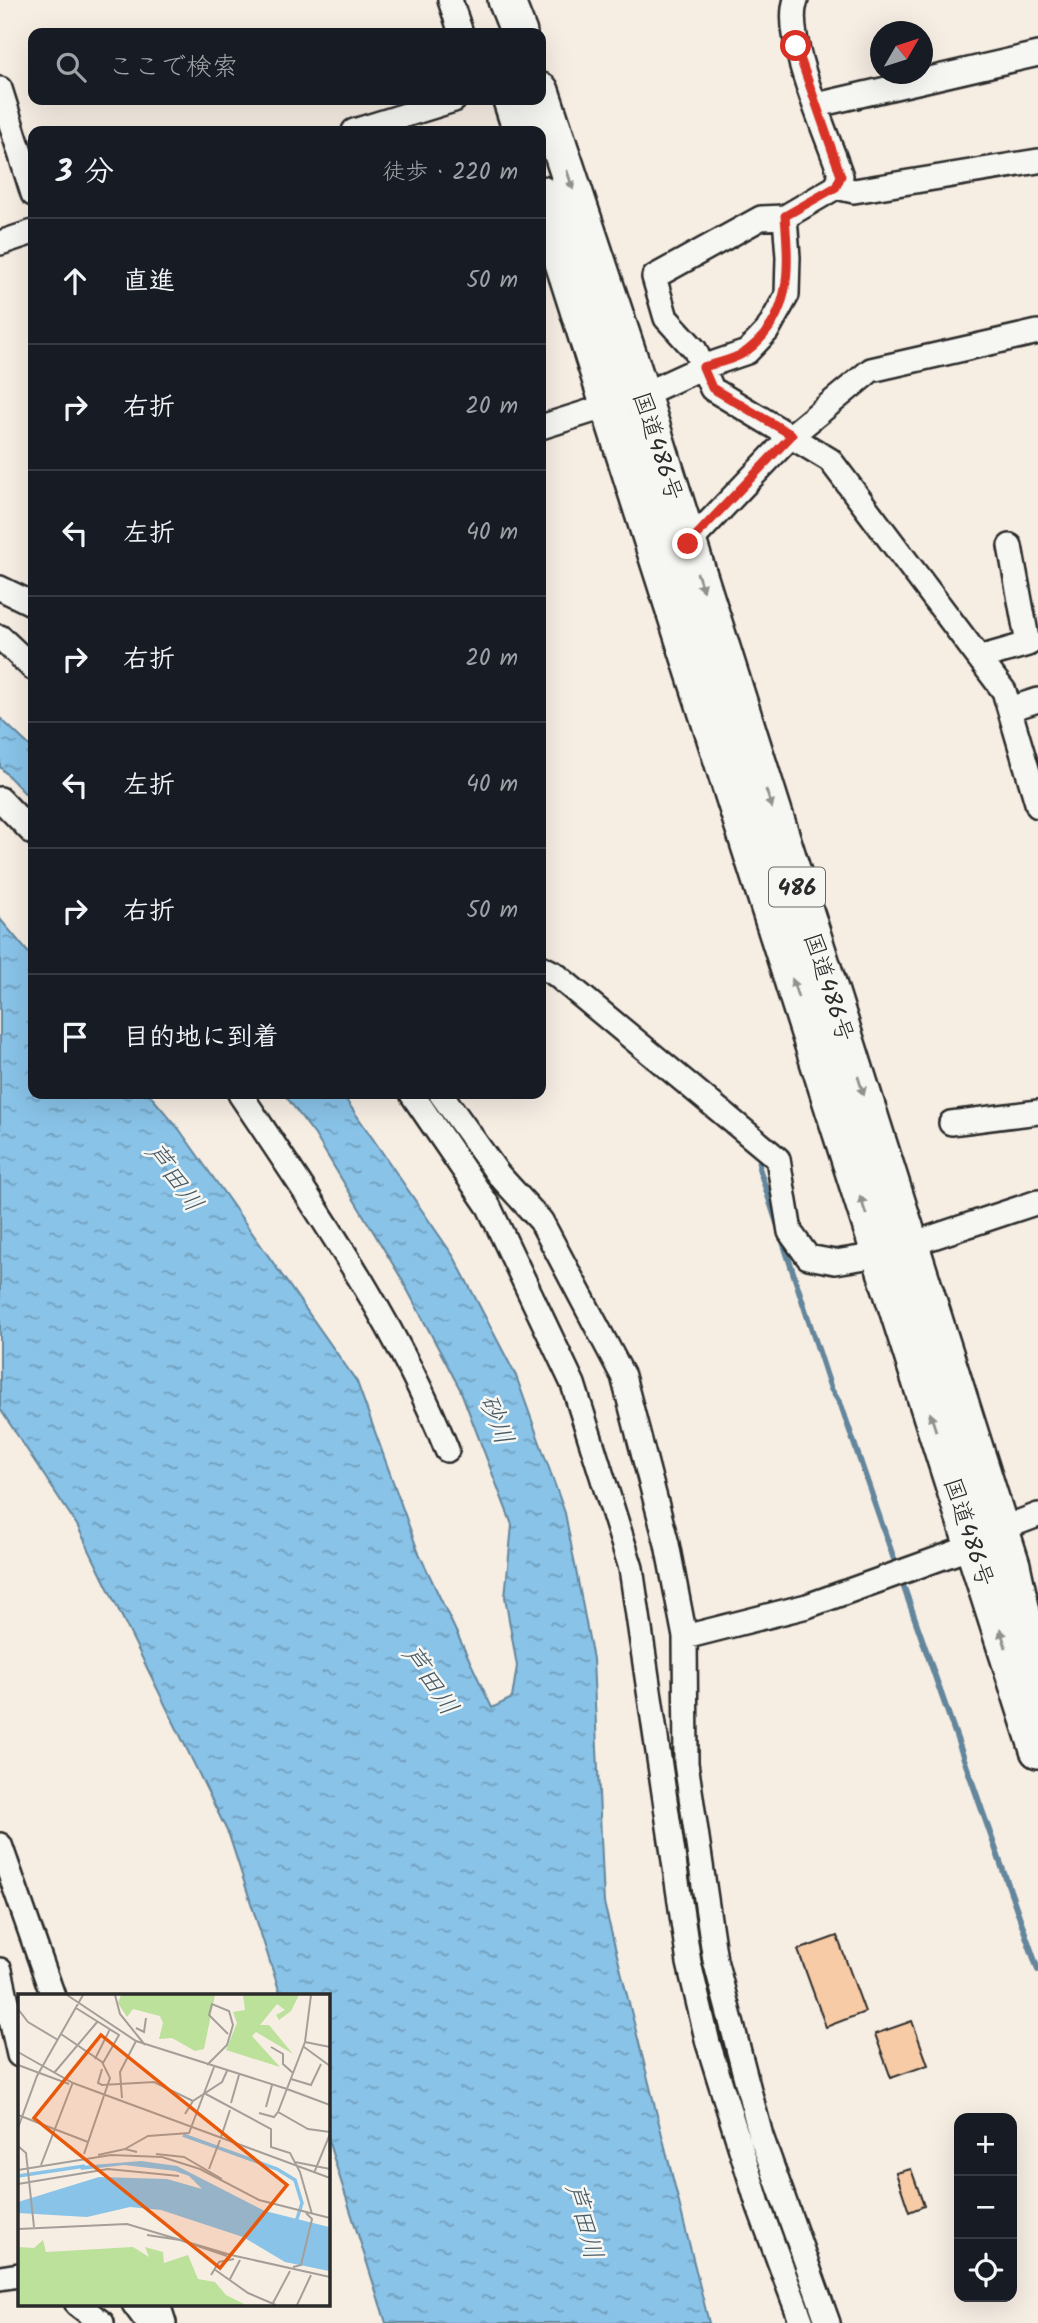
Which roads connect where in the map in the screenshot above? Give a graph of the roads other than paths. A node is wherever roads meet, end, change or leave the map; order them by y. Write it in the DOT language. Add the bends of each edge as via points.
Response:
graph roads {
  1 [pos="450,0"];
  2 [pos="487,0"];
  3 [pos="506,0"];
  4 [pos="796,0"];
  5 [pos="459,28"];
  6 [pos="494,28"];
  7 [pos="517,28"];
  8 [pos="1038,54"];
  9 [pos="0,89"];
  10 [pos="438,105"];
  11 [pos="513,105"];
  12 [pos="545,105"];
  13 [pos="817,106"];
  14 [pos="370,126"];
  15 [pos="520,126"];
  16 [pos="1038,160"];
  17 [pos="28,178"];
  18 [pos="836,187"];
  19 [pos="546,210"];
  20 [pos="785,216"];
  21 [pos="28,234"];
  22 [pos="0,243"];
  23 [pos="1038,332"];
  24 [pos="703,367"];
  25 [pos="642,396"];
  26 [pos="607,406"];
  27 [pos="546,425"];
  28 [pos="792,435"];
  29 [pos="688,544"];
  30 [pos="1010,546"];
  31 [pos="0,588"];
  32 [pos="28,602"];
  33 [pos="0,637"];
  34 [pos="979,658"];
  35 [pos="28,663"];
  36 [pos="1038,700"];
  37 [pos="1010,709"];
  38 [pos="0,799"];
  39 [pos="1038,806"];
  40 [pos="28,827"];
  41 [pos="546,970"];
  42 [pos="243,1099"];
  43 [pos="415,1099"];
  44 [pos="445,1099"];
  45 [pos="1038,1112"];
  46 [pos="951,1124"];
  47 [pos="1038,1202"];
  48 [pos="895,1250"];
  49 [pos="447,1450"];
  50 [pos="1038,1515"];
  51 [pos="987,1537"];
  52 [pos="685,1637"];
  53 [pos="1038,1687"];
  54 [pos="1038,1750"];
  55 [pos="0,1844"];
  56 [pos="0,1970"];
  57 [pos="52,1994"];
  58 [pos="18,2051"];
  59 [pos="18,2275"];
  60 [pos="0,2278"];
  61 [pos="80,2306"];
  62 [pos="135,2306"];
  63 [pos="159,2306"];
  64 [pos="102,2323"];
  65 [pos="148,2323"];
  66 [pos="164,2323"];
  67 [pos="802,2323"];
  68 [pos="828,2323"];
  1 -- 5 [label="street"];
  2 -- 6 [label="highway"];
  3 -- 7 [label="highway"];
  4 -- 13 [label="street" via="792,10 796,46"];
  8 -- 13 [label="street"];
  9 -- 17 [label="street"];
  10 -- 14 [label="street"];
  11 -- 15 [label="highway"];
  12 -- 25 [label="highway, 国道486号 / 486, one-way"];
  13 -- 18 [label="street" via="841,176"];
  16 -- 18 [label="street" via="854,191"];
  18 -- 20 [label="street"];
  19 -- 26 [label="highway, 国道486号 / 486"];
  20 -- 24 [label="street" via="786,295 774,319 747,352"];
  20 -- 24 [label="street" via="761,218 654,277 666,318 695,350"];
  21 -- 22 [label="street"];
  23 -- 28 [label="street" via="871,370"];
  24 -- 25 [label="street"];
  24 -- 28 [label="street" via="712,388"];
  25 -- 26 [label="street"];
  25 -- 29 [label="highway, 国道486号 / 486"];
  26 -- 27 [label="street"];
  48 -- 26 [label="highway, 国道486号 / 486, one-way"];
  28 -- 29 [label="street"];
  28 -- 34 [label="street" via="830,460"];
  29 -- 48 [label="highway, 国道486号 / 486, one-way"];
  30 -- 34 [label="street" via="1028,643"];
  31 -- 32 [label="street"];
  33 -- 35 [label="street"];
  34 -- 37 [label="street" via="1004,691"];
  36 -- 37 [label="street"];
  37 -- 39 [label="street"];
  38 -- 40 [label="street"];
  41 -- 48 [label="street" via="778,1159 790,1232 808,1257 835,1262"];
  42 -- 49 [label="street" via="394,1337"];
  43 -- 67 [label="street" via="489,1207 573,1384 631,1569 689,1963 708,2043 758,2204"];
  44 -- 52 [label="street" via="498,1174 541,1221 623,1376 667,1545"];
  45 -- 46 [label="street"];
  47 -- 48 [label="street"];
  48 -- 51 [label="highway, 国道486号 / 486"];
  50 -- 51 [label="street"];
  51 -- 52 [label="street" via="807,1606"];
  51 -- 53 [label="highway, 国道486号 / 486" via="1012,1565"];
  54 -- 51 [label="highway, 国道486号 / 486, one-way"];
  52 -- 68 [label="street" via="686,1763 715,1960 761,2136"];
  55 -- 57 [label="street"];
  56 -- 58 [label="street"];
  59 -- 60 [label="street"];
  61 -- 64 [label="street"];
  62 -- 65 [label="street"];
  63 -- 66 [label="street"];
}
